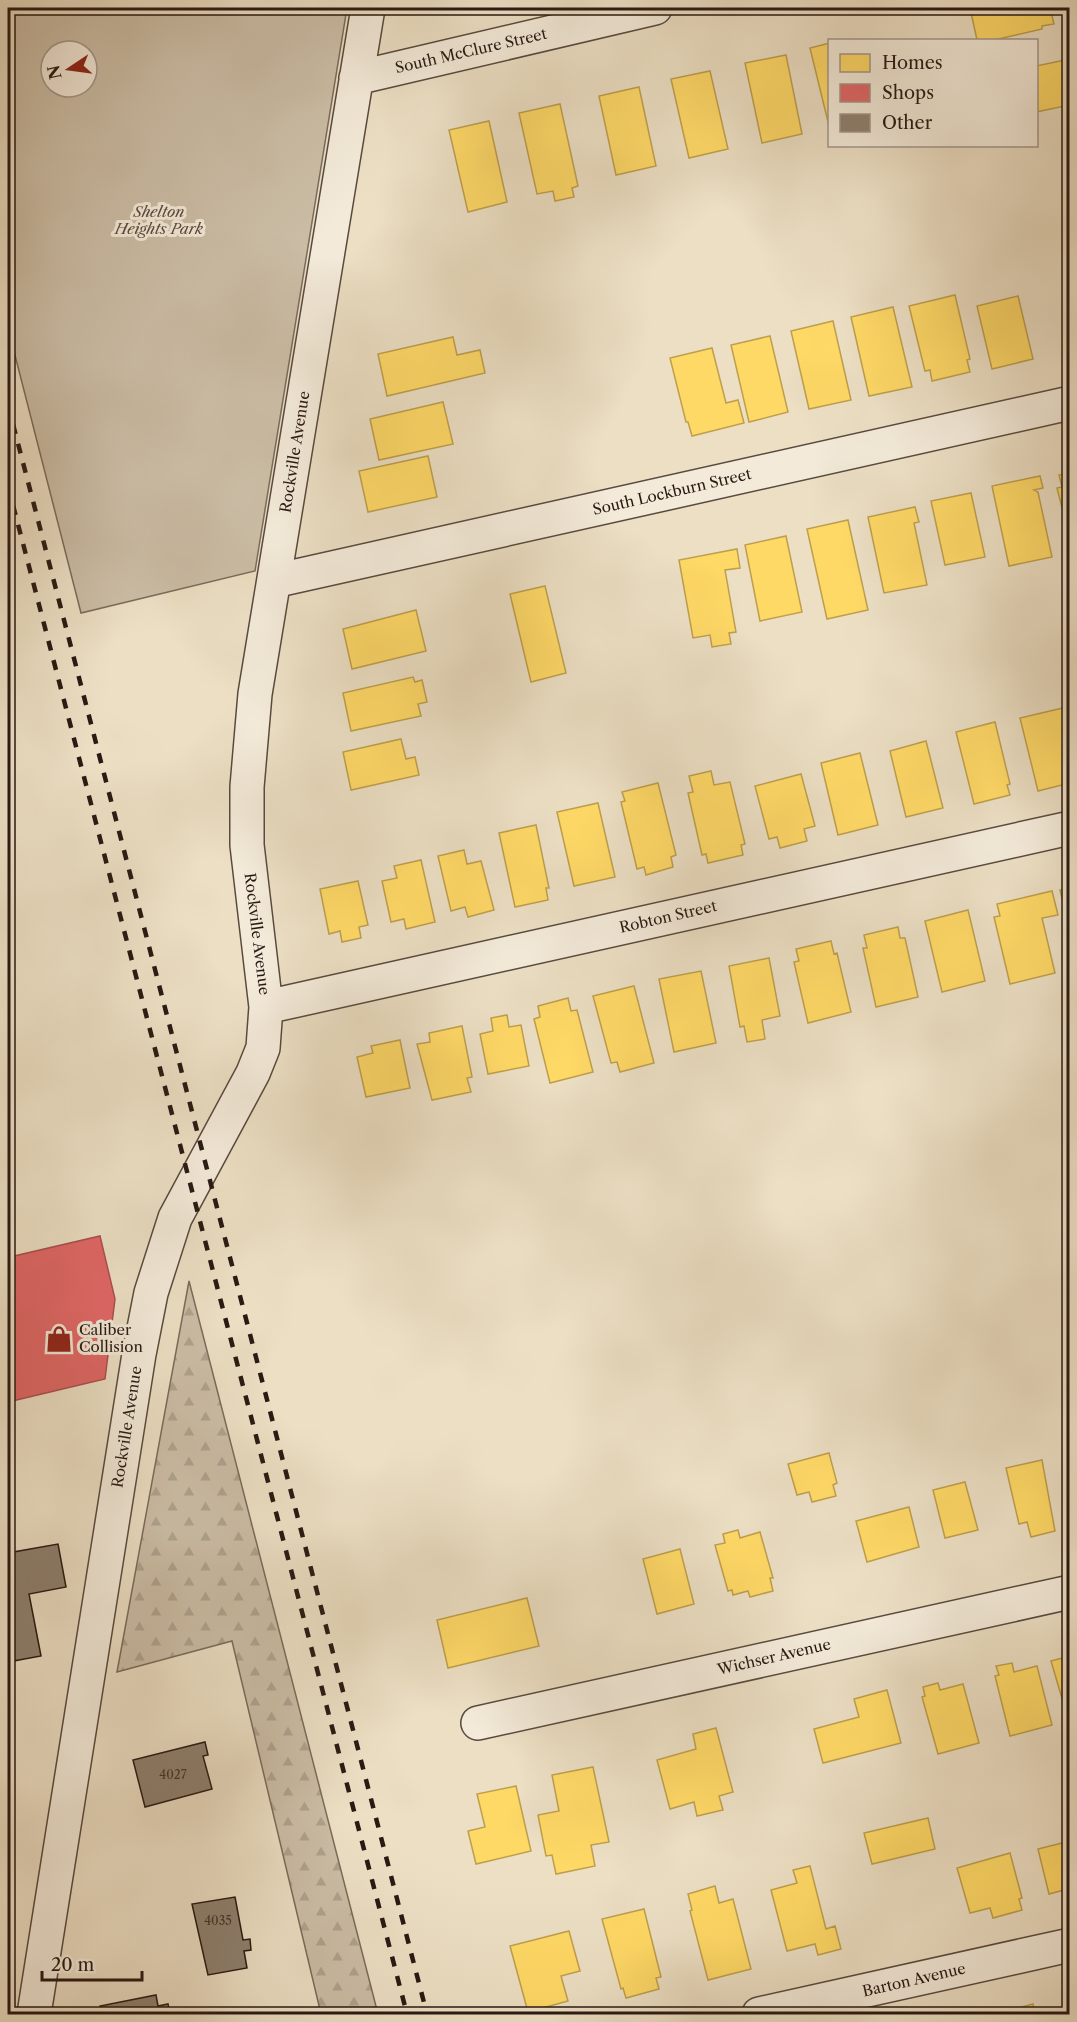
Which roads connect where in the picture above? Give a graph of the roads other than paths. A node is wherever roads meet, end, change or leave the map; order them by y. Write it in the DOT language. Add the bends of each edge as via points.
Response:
graph roads {
  1 [pos="368,8"];
  2 [pos="655,8"];
  3 [pos="356,78"];
  4 [pos="1070,403"];
  5 [pos="274,581"];
  6 [pos="1070,828"];
  7 [pos="266,1006"];
  8 [pos="1070,1592"];
  9 [pos="477,1723"];
  10 [pos="1070,1946"];
  11 [pos="34,2014"];
  12 [pos="759,2014"];
  1 -- 3 [label="street, Rockville Avenue"];
  2 -- 3 [label="street, South McClure Street"];
  3 -- 5 [label="street, Rockville Avenue"];
  4 -- 5 [label="street, South Lockburn Street"];
  5 -- 7 [label="street, Rockville Avenue" via="255,694 246,797 247,845"];
  6 -- 7 [label="street, Robton Street"];
  7 -- 11 [label="street, Rockville Avenue" via="260,1057 182,1204 151,1293"];
  8 -- 9 [label="street, Wichser Avenue"];
  10 -- 12 [label="street, Barton Avenue"];
}
